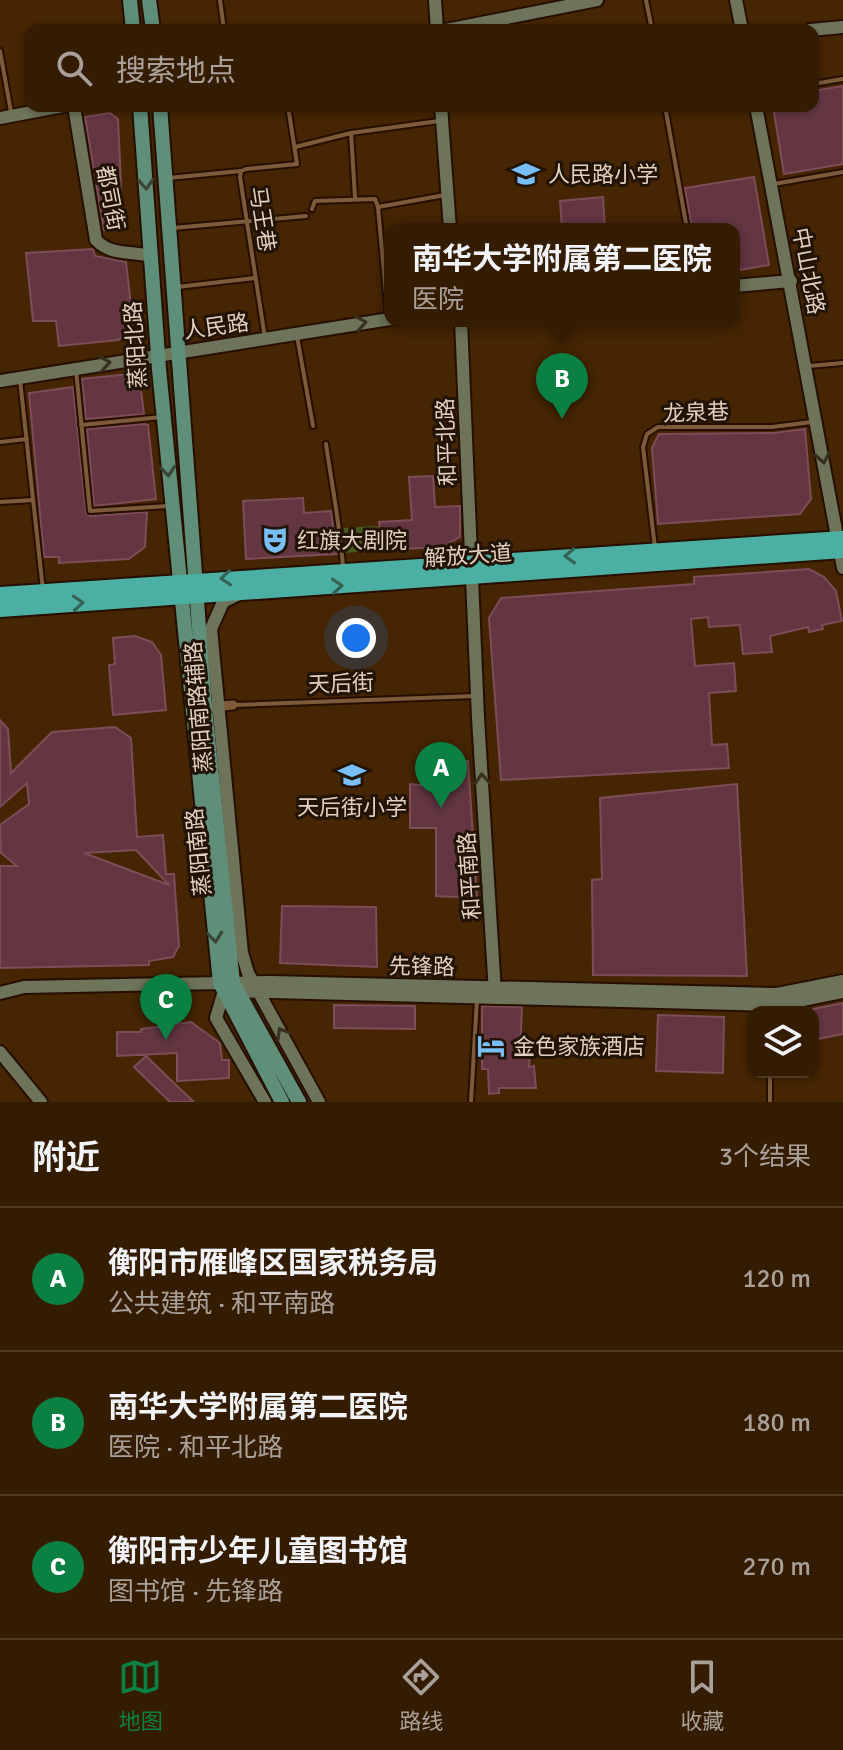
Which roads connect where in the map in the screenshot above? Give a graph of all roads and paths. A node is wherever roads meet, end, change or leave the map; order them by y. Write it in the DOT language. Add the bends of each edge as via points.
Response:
graph roads {
  1 [pos="130,0"];
  2 [pos="149,0"];
  3 [pos="220,0"];
  4 [pos="435,0"];
  5 [pos="597,0"];
  6 [pos="646,0"];
  7 [pos="736,0"];
  8 [pos="132,24"];
  9 [pos="152,24"];
  10 [pos="223,24"];
  11 [pos="437,24"];
  12 [pos="476,24"];
  13 [pos="651,24"];
  14 [pos="741,24"];
  15 [pos="843,27"];
  16 [pos="819,29"];
  17 [pos="0,51"];
  18 [pos="843,79"];
  19 [pos="819,83"];
  20 [pos="32,112"];
  21 [pos="75,112"];
  22 [pos="140,112"];
  23 [pos="160,112"];
  24 [pos="289,112"];
  25 [pos="441,112"];
  26 [pos="666,112"];
  27 [pos="757,112"];
  28 [pos="6,117"];
  29 [pos="442,121"];
  30 [pos="351,133"];
  31 [pos="295,147"];
  32 [pos="241,171"];
  33 [pos="843,172"];
  34 [pos="166,178"];
  35 [pos="771,184"];
  36 [pos="445,195"];
  37 [pos="355,197"];
  38 [pos="378,207"];
  39 [pos="312,209"];
  40 [pos="306,216"];
  41 [pos="247,221"];
  42 [pos="449,223"];
  43 [pos="686,223"];
  44 [pos="170,228"];
  45 [pos="151,256"];
  46 [pos="384,268"];
  47 [pos="255,278"];
  48 [pos="791,281"];
  49 [pos="740,285"];
  50 [pos="175,287"];
  51 [pos="384,320"];
  52 [pos="461,327"];
  53 [pos="296,333"];
  54 [pos="265,338"];
  55 [pos="180,351"];
  56 [pos="157,354"];
  57 [pos="843,363"];
  58 [pos="807,366"];
  59 [pos="76,368"];
  60 [pos="20,377"];
  61 [pos="0,381"];
  62 [pos="163,417"];
  63 [pos="817,422"];
  64 [pos="81,425"];
  65 [pos="313,426"];
  66 [pos="27,439"];
  67 [pos="0,442"];
  68 [pos="326,444"];
  69 [pos="33,500"];
  70 [pos="0,502"];
  71 [pos="172,506"];
  72 [pos="841,545"];
  73 [pos="655,551"];
  74 [pos="843,568"];
  75 [pos="472,569"];
  76 [pos="344,570"];
  77 [pos="179,588"];
  78 [pos="198,588"];
  79 [pos="44,592"];
  80 [pos="243,592"];
  81 [pos="0,595"];
  82 [pos="0,609"];
  83 [pos="477,696"];
  84 [pos="233,705"];
  85 [pos="212,707"];
  86 [pos="843,981"];
  87 [pos="228,987"];
  88 [pos="255,987"];
  89 [pos="495,992"];
  90 [pos="843,992"];
  91 [pos="0,993"];
  92 [pos="477,996"];
  93 [pos="0,1000"];
  94 [pos="780,1006"];
  95 [pos="747,1007"];
  96 [pos="0,1052"];
  97 [pos="770,1078"];
  98 [pos="41,1102"];
  99 [pos="265,1102"];
  100 [pos="282,1102"];
  101 [pos="299,1102"];
  102 [pos="319,1102"];
  103 [pos="471,1102"];
  104 [pos="770,1102"];
  1 -- 8 [label="main road"];
  2 -- 9 [label="main road"];
  3 -- 10 [label="lane"];
  4 -- 11 [label="street"];
  5 -- 12 [label="street"];
  6 -- 13 [label="lane"];
  7 -- 14 [label="street"];
  15 -- 16 [label="street"];
  17 -- 28 [label="lane"];
  18 -- 19 [label="lane"];
  20 -- 28 [label="street"];
  21 -- 45 [label="street, 都司街" via="96,240 104,249"];
  22 -- 45 [label="main road, 蒸阳北路, one-way"];
  23 -- 34 [label="main road, 蒸阳北路"];
  24 -- 31 [label="lane"];
  25 -- 29 [label="street"];
  26 -- 43 [label="lane"];
  27 -- 35 [label="street, 中山北路"];
  29 -- 30 [label="lane"];
  29 -- 36 [label="street"];
  30 -- 31 [label="lane"];
  30 -- 37 [label="lane"];
  31 -- 32 [label="lane, 马王巷" via="297,164 292,167"];
  32 -- 34 [label="lane"];
  32 -- 41 [label="lane, 马王巷"];
  33 -- 35 [label="lane"];
  34 -- 44 [label="main road, 蒸阳北路"];
  35 -- 48 [label="street, 中山北路"];
  36 -- 38 [label="lane"];
  36 -- 42 [label="street"];
  37 -- 38 [label="lane" via="375,199"];
  37 -- 39 [label="lane" via="315,201"];
  38 -- 46 [label="lane"];
  40 -- 41 [label="lane"];
  41 -- 44 [label="lane"];
  41 -- 47 [label="lane, 马王巷"];
  44 -- 50 [label="main road, 蒸阳北路"];
  45 -- 56 [label="main road, 蒸阳北路"];
  47 -- 50 [label="lane"];
  47 -- 54 [label="lane, 马王巷"];
  48 -- 49 [label="street"];
  48 -- 58 [label="street, 中山北路"];
  50 -- 55 [label="main road, 蒸阳北路"];
  53 -- 51 [label="street, 人民路, one-way"];
  52 -- 75 [label="street, 和平北路"];
  53 -- 54 [label="street, 人民路"];
  53 -- 65 [label="lane"];
  54 -- 55 [label="street, 人民路"];
  55 -- 56 [label="street, 人民路"];
  55 -- 78 [label="main road, 蒸阳北路"];
  59 -- 56 [label="street, 人民路, one-way"];
  56 -- 62 [label="main road, 蒸阳北路"];
  57 -- 58 [label="lane"];
  58 -- 63 [label="street, 中山北路"];
  59 -- 60 [label="street, 人民路"];
  59 -- 64 [label="lane"];
  60 -- 61 [label="street, 人民路"];
  60 -- 66 [label="lane"];
  62 -- 64 [label="lane"];
  62 -- 71 [label="main road, 蒸阳北路, one-way"];
  63 -- 72 [label="street, 中山北路, one-way"];
  63 -- 73 [label="lane, 龙泉巷" via="658,427 647,434 643,447"];
  64 -- 71 [label="lane" via="90,511"];
  66 -- 67 [label="lane"];
  66 -- 69 [label="lane"];
  68 -- 76 [label="lane" via="340,512"];
  69 -- 70 [label="lane"];
  69 -- 79 [label="lane"];
  71 -- 77 [label="main road, 蒸阳北路"];
  72 -- 73 [label="highway, 解放大道"];
  72 -- 74 [label="street, 中山北路"];
  72 -- 75 [label="highway, 解放大道"];
  73 -- 75 [label="highway, 解放大道, one-way"];
  75 -- 76 [label="highway, 解放大道"];
  80 -- 75 [label="highway, 解放大道, one-way"];
  75 -- 83 [label="street, 和平南路"];
  76 -- 78 [label="highway, 解放大道, one-way"];
  77 -- 78 [label="highway, 解放大道"];
  77 -- 79 [label="highway, 解放大道"];
  82 -- 77 [label="highway, 解放大道, one-way"];
  77 -- 87 [label="main road, 蒸阳南路, one-way"];
  78 -- 80 [label="highway, 解放大道"];
  78 -- 85 [label="main road, 蒸阳南路"];
  79 -- 81 [label="highway, 解放大道"];
  80 -- 85 [label="street, 蒸阳南路辅路" via="223,602 211,629"];
  83 -- 84 [label="lane, 天后街"];
  89 -- 83 [label="street, 和平南路, one-way"];
  84 -- 85 [label="street, 天后街"];
  85 -- 87 [label="main road, 蒸阳南路"];
  85 -- 88 [label="street, 蒸阳南路辅路" via="242,953"];
  86 -- 89 [label="street, 先锋路" via="777,994"];
  87 -- 88 [label="street, 先锋路"];
  87 -- 91 [label="street, 先锋路" via="24,987"];
  87 -- 93 [label="street, 先锋路" via="28,994"];
  87 -- 99 [label="street" via="216,1018"];
  87 -- 100 [label="main road, 蒸阳南路"];
  87 -- 101 [label="main road, 蒸阳南路"];
  88 -- 89 [label="street, 先锋路"];
  88 -- 92 [label="street, 先锋路"];
  102 -- 88 [label="street, 蒸阳南路辅路, one-way"];
  89 -- 92 [label="street, 先锋路"];
  89 -- 95 [label="street, 先锋路"];
  90 -- 94 [label="street, 先锋路"];
  92 -- 103 [label="lane"];
  96 -- 98 [label="street"];
  97 -- 104 [label="lane"];
}
